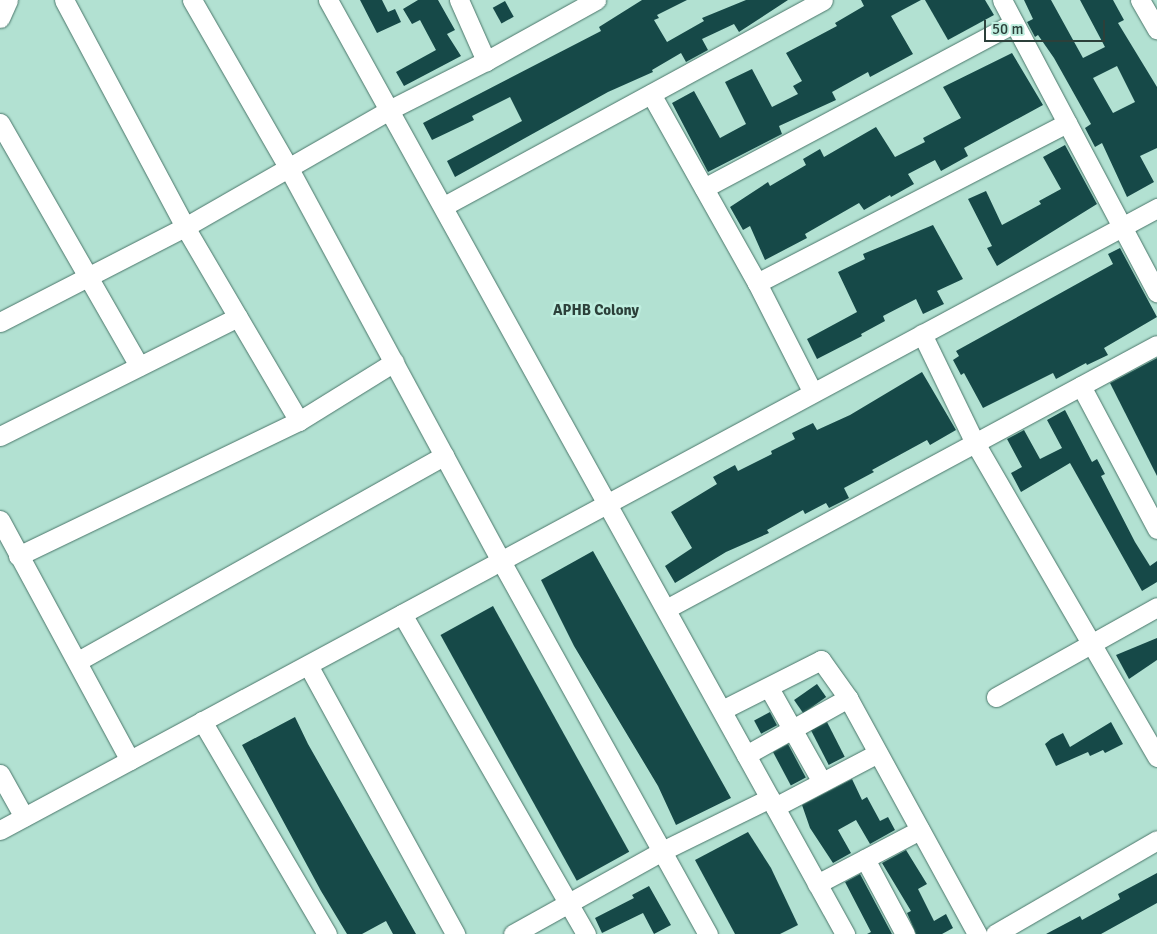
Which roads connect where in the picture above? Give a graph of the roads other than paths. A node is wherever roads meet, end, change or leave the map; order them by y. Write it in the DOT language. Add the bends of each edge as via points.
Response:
graph roads {
  1 [pos="8,0"];
  2 [pos="64,0"];
  3 [pos="192,0"];
  4 [pos="328,0"];
  5 [pos="459,0"];
  6 [pos="596,0"];
  7 [pos="823,0"];
  8 [pos="1002,0"];
  9 [pos="1140,0"];
  10 [pos="0,18"];
  11 [pos="1014,23"];
  12 [pos="1157,30"];
  13 [pos="486,62"];
  14 [pos="651,94"];
  15 [pos="389,110"];
  16 [pos="1067,123"];
  17 [pos="0,124"];
  18 [pos="288,167"];
  19 [pos="704,188"];
  20 [pos="444,206"];
  21 [pos="1157,208"];
  22 [pos="185,226"];
  23 [pos="1122,227"];
  24 [pos="89,276"];
  25 [pos="757,283"];
  26 [pos="1157,293"];
  27 [pos="238,317"];
  28 [pos="0,322"];
  29 [pos="922,334"];
  30 [pos="1157,345"];
  31 [pos="394,362"];
  32 [pos="139,366"];
  33 [pos="1081,386"];
  34 [pos="813,393"];
  35 [pos="299,421"];
  36 [pos="0,436"];
  37 [pos="975,443"];
  38 [pos="444,456"];
  39 [pos="608,503"];
  40 [pos="0,520"];
  41 [pos="1157,529"];
  42 [pos="18,556"];
  43 [pos="501,561"];
  44 [pos="1157,607"];
  45 [pos="666,609"];
  46 [pos="402,614"];
  47 [pos="1090,644"];
  48 [pos="78,661"];
  49 [pos="308,665"];
  50 [pos="769,688"];
  51 [pos="996,697"];
  52 [pos="848,698"];
  53 [pos="722,710"];
  54 [pos="202,721"];
  55 [pos="792,728"];
  56 [pos="1155,745"];
  57 [pos="878,753"];
  58 [pos="746,754"];
  59 [pos="130,760"];
  60 [pos="0,774"];
  61 [pos="822,782"];
  62 [pos="772,802"];
  63 [pos="24,817"];
  64 [pos="0,830"];
  65 [pos="920,830"];
  66 [pos="1157,840"];
  67 [pos="662,851"];
  68 [pos="865,859"];
  69 [pos="817,884"];
  70 [pos="569,903"];
  71 [pos="327,934"];
  72 [pos="455,934"];
  73 [pos="513,934"];
  74 [pos="586,934"];
  75 [pos="708,934"];
  76 [pos="845,934"];
  77 [pos="905,934"];
  78 [pos="977,934"];
  79 [pos="995,934"];
  1 -- 10 [label="street"];
  2 -- 22 [label="street"];
  3 -- 18 [label="street"];
  4 -- 15 [label="street"];
  5 -- 13 [label="street"];
  6 -- 13 [label="street"];
  7 -- 14 [label="street"];
  8 -- 11 [label="street"];
  9 -- 12 [label="street"];
  11 -- 16 [label="street"];
  11 -- 19 [label="street"];
  13 -- 15 [label="street"];
  14 -- 19 [label="street"];
  14 -- 20 [label="street"];
  15 -- 18 [label="street"];
  15 -- 20 [label="street"];
  16 -- 23 [label="street"];
  16 -- 25 [label="street"];
  17 -- 24 [label="street"];
  18 -- 22 [label="street"];
  18 -- 31 [label="street"];
  19 -- 25 [label="street"];
  20 -- 39 [label="street"];
  21 -- 23 [label="street"];
  22 -- 24 [label="street"];
  22 -- 27 [label="street"];
  23 -- 26 [label="street"];
  23 -- 29 [label="street"];
  24 -- 28 [label="street"];
  24 -- 32 [label="street"];
  25 -- 34 [label="street"];
  27 -- 32 [label="street"];
  27 -- 35 [label="street"];
  29 -- 34 [label="street"];
  29 -- 37 [label="street"];
  30 -- 33 [label="street"];
  31 -- 35 [label="street"];
  31 -- 38 [label="street"];
  32 -- 36 [label="street"];
  33 -- 37 [label="street"];
  33 -- 41 [label="street"];
  34 -- 39 [label="street"];
  35 -- 42 [label="street"];
  37 -- 45 [label="street"];
  37 -- 47 [label="street"];
  38 -- 43 [label="street"];
  38 -- 48 [label="street"];
  39 -- 43 [label="street"];
  39 -- 45 [label="street"];
  40 -- 42 [label="street"];
  42 -- 48 [label="street"];
  43 -- 46 [label="street"];
  43 -- 67 [label="street"];
  44 -- 47 [label="street"];
  45 -- 53 [label="street"];
  46 -- 49 [label="street"];
  46 -- 70 [label="street"];
  47 -- 51 [label="street"];
  47 -- 56 [label="street"];
  48 -- 59 [label="street"];
  49 -- 54 [label="street"];
  49 -- 72 [label="street"];
  50 -- 52 [label="street" via="821,660"];
  50 -- 53 [label="street"];
  50 -- 55 [label="street"];
  52 -- 55 [label="street"];
  52 -- 57 [label="street"];
  53 -- 58 [label="street"];
  54 -- 59 [label="street"];
  54 -- 71 [label="street"];
  55 -- 58 [label="street"];
  55 -- 61 [label="street"];
  57 -- 61 [label="street"];
  57 -- 65 [label="street"];
  58 -- 62 [label="street"];
  59 -- 63 [label="street"];
  60 -- 63 [label="street"];
  61 -- 62 [label="street"];
  62 -- 67 [label="street"];
  62 -- 69 [label="street"];
  63 -- 64 [label="street"];
  65 -- 68 [label="street"];
  65 -- 78 [label="street"];
  66 -- 79 [label="street"];
  67 -- 70 [label="street"];
  67 -- 75 [label="street"];
  68 -- 69 [label="street"];
  68 -- 77 [label="street"];
  69 -- 76 [label="street"];
  70 -- 73 [label="street"];
  70 -- 74 [label="street"];
}
